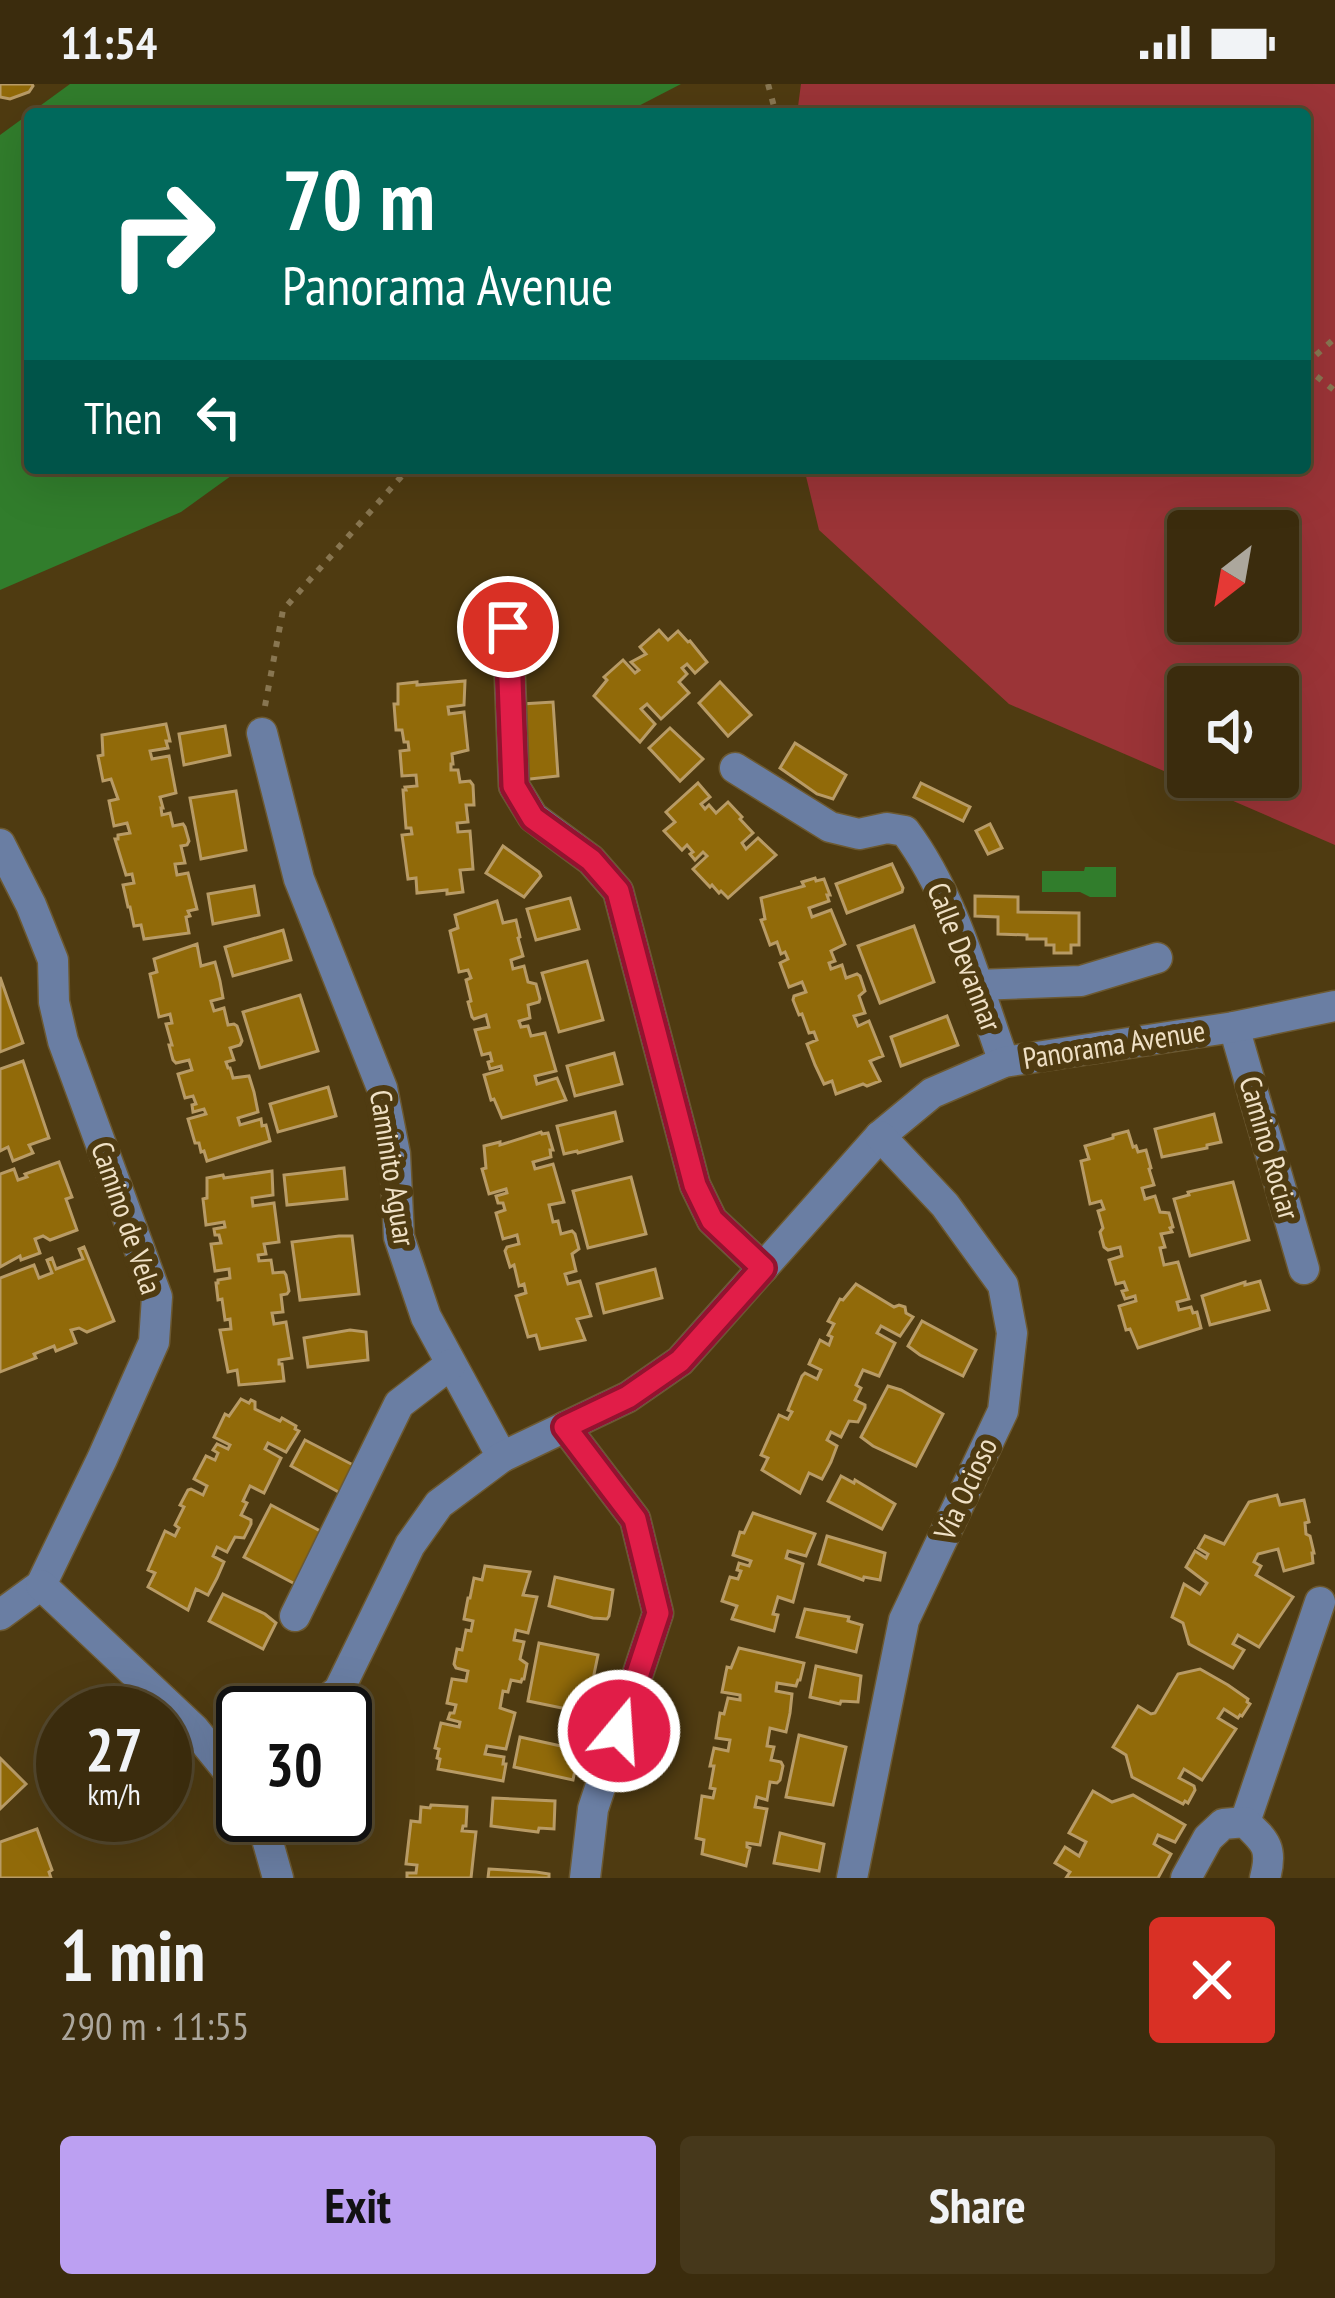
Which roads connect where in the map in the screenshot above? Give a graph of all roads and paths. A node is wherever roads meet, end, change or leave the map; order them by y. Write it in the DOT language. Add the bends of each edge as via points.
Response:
graph roads {
  1 [pos="1335,338"];
  2 [pos="1311,359"];
  3 [pos="1311,371"];
  4 [pos="1335,392"];
  5 [pos="404,474"];
  6 [pos="508,627"];
  7 [pos="262,734"];
  8 [pos="735,768"];
  9 [pos="0,844"];
  10 [pos="1157,958"];
  11 [pos="976,985"];
  12 [pos="1335,1006"];
  13 [pos="1234,1027"];
  14 [pos="1004,1062"];
  15 [pos="880,1136"];
  16 [pos="763,1268"];
  17 [pos="1304,1269"];
  18 [pos="452,1364"];
  19 [pos="565,1427"];
  20 [pos="502,1456"];
  21 [pos="41,1586"];
  22 [pos="1321,1602"];
  23 [pos="0,1615"];
  24 [pos="295,1616"];
  25 [pos="341,1686"];
  26 [pos="216,1753"];
  27 [pos="1245,1822"];
  28 [pos="268,1842"];
  29 [pos="278,1878"];
  30 [pos="585,1878"];
  31 [pos="853,1878"];
  32 [pos="1186,1878"];
  33 [pos="1264,1878"];
  1 -- 2 [label="path"];
  3 -- 4 [label="path"];
  5 -- 7 [label="path" via="283,610"];
  6 -- 16 [label="street" via="514,786 533,818 618,891 695,1185 712,1220"];
  7 -- 18 [label="street, Caminito Aguar" via="299,879 382,1088 399,1237"];
  8 -- 11 [label="street, Calle Devannar" via="830,827 859,835 905,832 945,899"];
  9 -- 21 [label="street, Camino de Vela" via="53,960 63,1041 157,1297 154,1342"];
  10 -- 11 [label="street" via="1081,981"];
  11 -- 14 [label="street, Calle Devannar"];
  12 -- 13 [label="street, Panorama Avenue"];
  13 -- 14 [label="street, Panorama Avenue"];
  13 -- 17 [label="street, Camino Rociar"];
  14 -- 15 [label="street, Panorama Avenue" via="932,1093"];
  15 -- 16 [label="street, Panorama Avenue"];
  15 -- 31 [label="street, Via Ocioso" via="945,1205 1003,1285 1012,1333 1003,1411 904,1620"];
  16 -- 19 [label="street, Panorama Avenue" via="680,1361"];
  18 -- 20 [label="street, Caminito Aguar"];
  18 -- 24 [label="street" via="399,1404"];
  19 -- 20 [label="street, Panorama Avenue"];
  19 -- 30 [label="street" via="635,1519 658,1613 593,1809"];
  20 -- 25 [label="street, Panorama Avenue" via="439,1504"];
  21 -- 23 [label="street"];
  21 -- 26 [label="street"];
  22 -- 27 [label="street"];
  27 -- 32 [label="street" via="1223,1824 1208,1838"];
  27 -- 33 [label="street" via="1264,1840"];
  28 -- 29 [label="street"];
}
